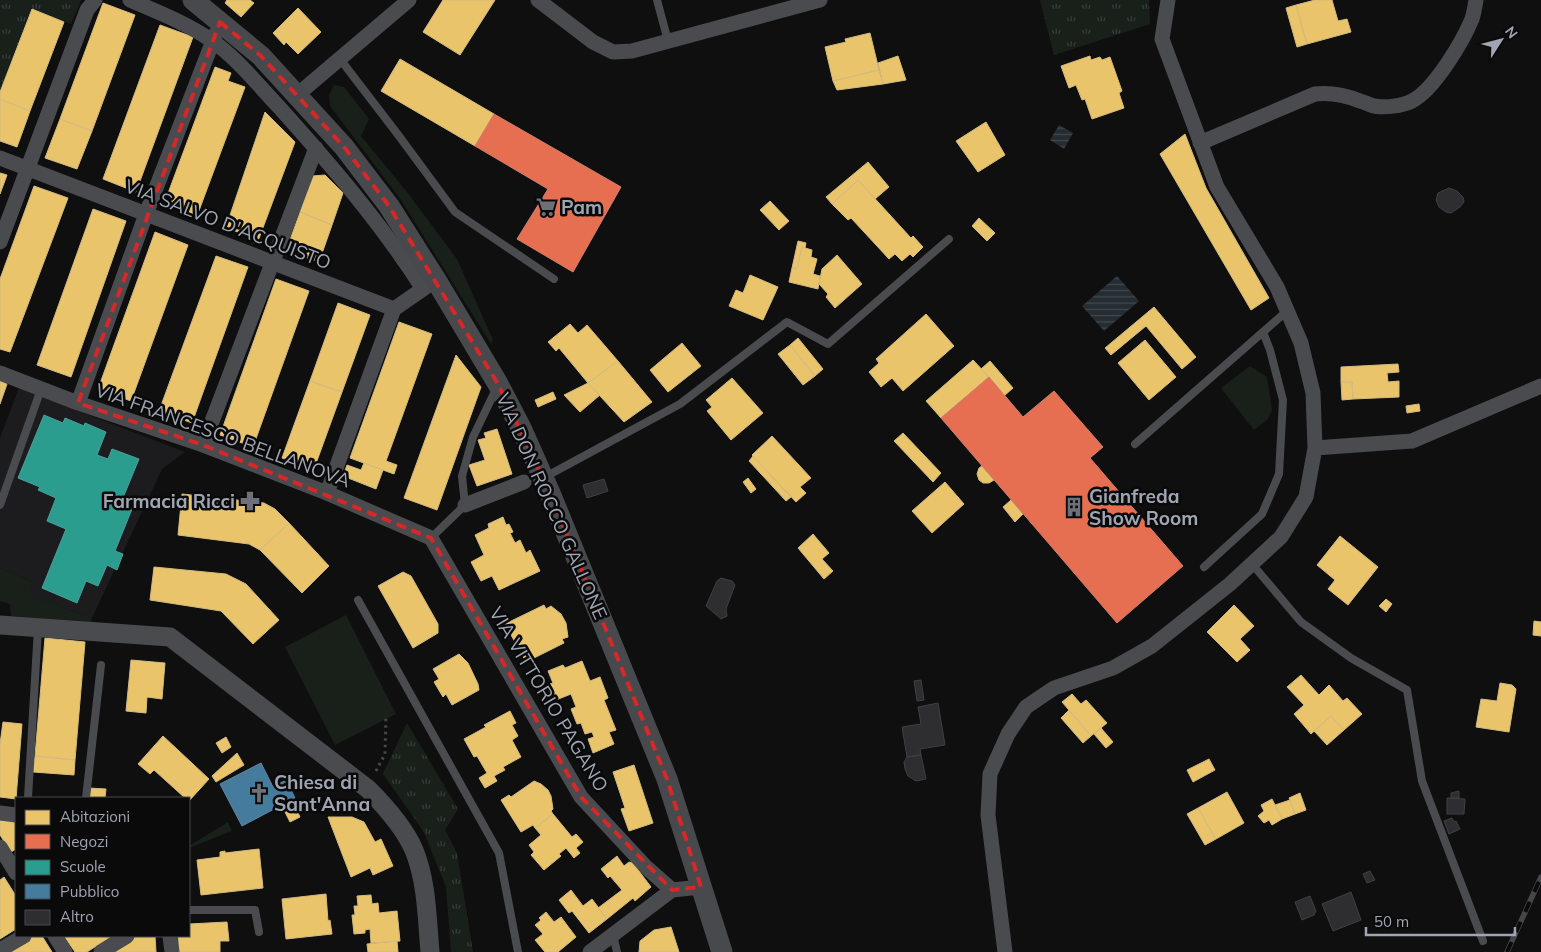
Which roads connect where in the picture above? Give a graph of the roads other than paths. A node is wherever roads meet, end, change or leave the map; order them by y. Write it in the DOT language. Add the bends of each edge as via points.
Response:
graph roads {
  1 [pos="95,0"];
  2 [pos="130,0"];
  3 [pos="193,0"];
  4 [pos="409,0"];
  5 [pos="538,0"];
  6 [pos="657,0"];
  7 [pos="820,0"];
  8 [pos="1168,0"];
  9 [pos="1476,0"];
  10 [pos="217,32"];
  11 [pos="668,41"];
  12 [pos="340,59"];
  13 [pos="297,95"];
  14 [pos="1200,142"];
  15 [pos="316,148"];
  16 [pos="0,158"];
  17 [pos="28,168"];
  18 [pos="146,214"];
  19 [pos="949,239"];
  20 [pos="0,242"];
  21 [pos="271,262"];
  22 [pos="554,279"];
  23 [pos="430,284"];
  24 [pos="394,309"];
  25 [pos="1287,311"];
  26 [pos="1263,332"];
  27 [pos="0,373"];
  28 [pos="498,384"];
  29 [pos="1541,386"];
  30 [pos="41,389"];
  31 [pos="78,403"];
  32 [pos="1135,444"];
  33 [pos="203,445"];
  34 [pos="1315,448"];
  35 [pos="534,480"];
  36 [pos="327,494"];
  37 [pos="0,505"];
  38 [pos="465,505"];
  39 [pos="431,538"];
  40 [pos="1252,564"];
  41 [pos="1204,567"];
  42 [pos="358,600"];
  43 [pos="0,625"];
  44 [pos="38,628"];
  45 [pos="101,665"];
  46 [pos="28,797"];
  47 [pos="86,797"];
  48 [pos="0,813"];
  49 [pos="15,815"];
  50 [pos="0,848"];
  51 [pos="11,868"];
  52 [pos="702,887"];
  53 [pos="672,890"];
  54 [pos="190,910"];
  55 [pos="260,932"];
  56 [pos="613,935"];
  57 [pos="22,937"];
  58 [pos="56,937"];
  59 [pos="125,937"];
  60 [pos="170,937"];
  61 [pos="1483,941"];
  62 [pos="0,950"];
  63 [pos="66,952"];
  64 [pos="101,952"];
  65 [pos="172,952"];
  66 [pos="430,952"];
  67 [pos="518,952"];
  68 [pos="590,952"];
  69 [pos="617,952"];
  70 [pos="722,952"];
  71 [pos="1005,952"];
  1 -- 17 [label="street" via="87,10"];
  2 -- 10 [label="street" via="189,26"];
  3 -- 10 [label="main road, VIA DON ROCCO GALLONE"];
  4 -- 12 [label="street"];
  5 -- 11 [label="street" via="593,42 613,52 632,51"];
  6 -- 11 [label="lane"];
  7 -- 11 [label="street"];
  8 -- 14 [label="street" via="1162,38"];
  9 -- 14 [label="street" via="1464,37 1437,78 1412,102 1374,106 1330,92 1316,94"];
  10 -- 13 [label="main road, VIA DON ROCCO GALLONE" via="261,56"];
  10 -- 15 [label="street" via="246,72"];
  10 -- 18 [label="street"];
  12 -- 13 [label="street"];
  12 -- 22 [label="lane" via="455,212"];
  13 -- 23 [label="main road, VIA DON ROCCO GALLONE" via="344,147 389,206"];
  14 -- 25 [label="street" via="1216,187 1277,287"];
  15 -- 21 [label="street"];
  15 -- 23 [label="street"];
  16 -- 17 [label="street, VIA SALVO D'ACQUISTO"];
  17 -- 18 [label="street, VIA SALVO D'ACQUISTO"];
  17 -- 20 [label="street"];
  18 -- 21 [label="street, VIA SALVO D'ACQUISTO"];
  18 -- 31 [label="street"];
  19 -- 35 [label="lane" via="828,344 787,322 680,404"];
  21 -- 24 [label="street, VIA SALVO D'ACQUISTO"];
  21 -- 33 [label="street"];
  23 -- 24 [label="street"];
  23 -- 28 [label="main road, VIA DON ROCCO GALLONE"];
  24 -- 36 [label="street"];
  25 -- 26 [label="lane"];
  25 -- 34 [label="street" via="1300,343 1313,393"];
  26 -- 32 [label="lane"];
  26 -- 41 [label="lane" via="1283,400 1279,474 1262,514"];
  27 -- 30 [label="street, VIA FRANCESCO BELLANOVA"];
  28 -- 35 [label="main road, VIA DON ROCCO GALLONE" via="521,428"];
  28 -- 38 [label="lane" via="473,437 462,476"];
  29 -- 34 [label="street" via="1412,441"];
  30 -- 31 [label="street, VIA FRANCESCO BELLANOVA"];
  30 -- 37 [label="lane"];
  31 -- 33 [label="street, VIA FRANCESCO BELLANOVA"];
  33 -- 36 [label="street, VIA FRANCESCO BELLANOVA"];
  34 -- 40 [label="street" via="1306,497 1281,537"];
  35 -- 38 [label="street"];
  35 -- 52 [label="main road, VIA DON ROCCO GALLONE" via="667,778"];
  36 -- 39 [label="street, VIA FRANCESCO BELLANOVA"];
  38 -- 39 [label="lane"];
  39 -- 53 [label="street, VIA VITTORIO PAGANO" via="581,797"];
  40 -- 61 [label="lane" via="1301,622 1350,658 1407,690 1422,781"];
  40 -- 71 [label="street" via="1152,646 1113,668 1054,688 1026,707 1008,734 990,774 988,815"];
  42 -- 67 [label="lane" via="499,853"];
  43 -- 44 [label="street"];
  44 -- 46 [label="lane"];
  44 -- 66 [label="street" via="170,637 368,789 390,812 413,849 424,885"];
  45 -- 47 [label="lane"];
  48 -- 49 [label="street"];
  50 -- 51 [label="street"];
  52 -- 53 [label="street"];
  52 -- 70 [label="main road, VIA DON ROCCO GALLONE"];
  53 -- 56 [label="street"];
  54 -- 55 [label="lane" via="255,910"];
  56 -- 68 [label="street"];
  56 -- 69 [label="lane"];
  57 -- 62 [label="street"];
  58 -- 63 [label="street"];
  59 -- 64 [label="street"];
  60 -- 65 [label="street"];
}
